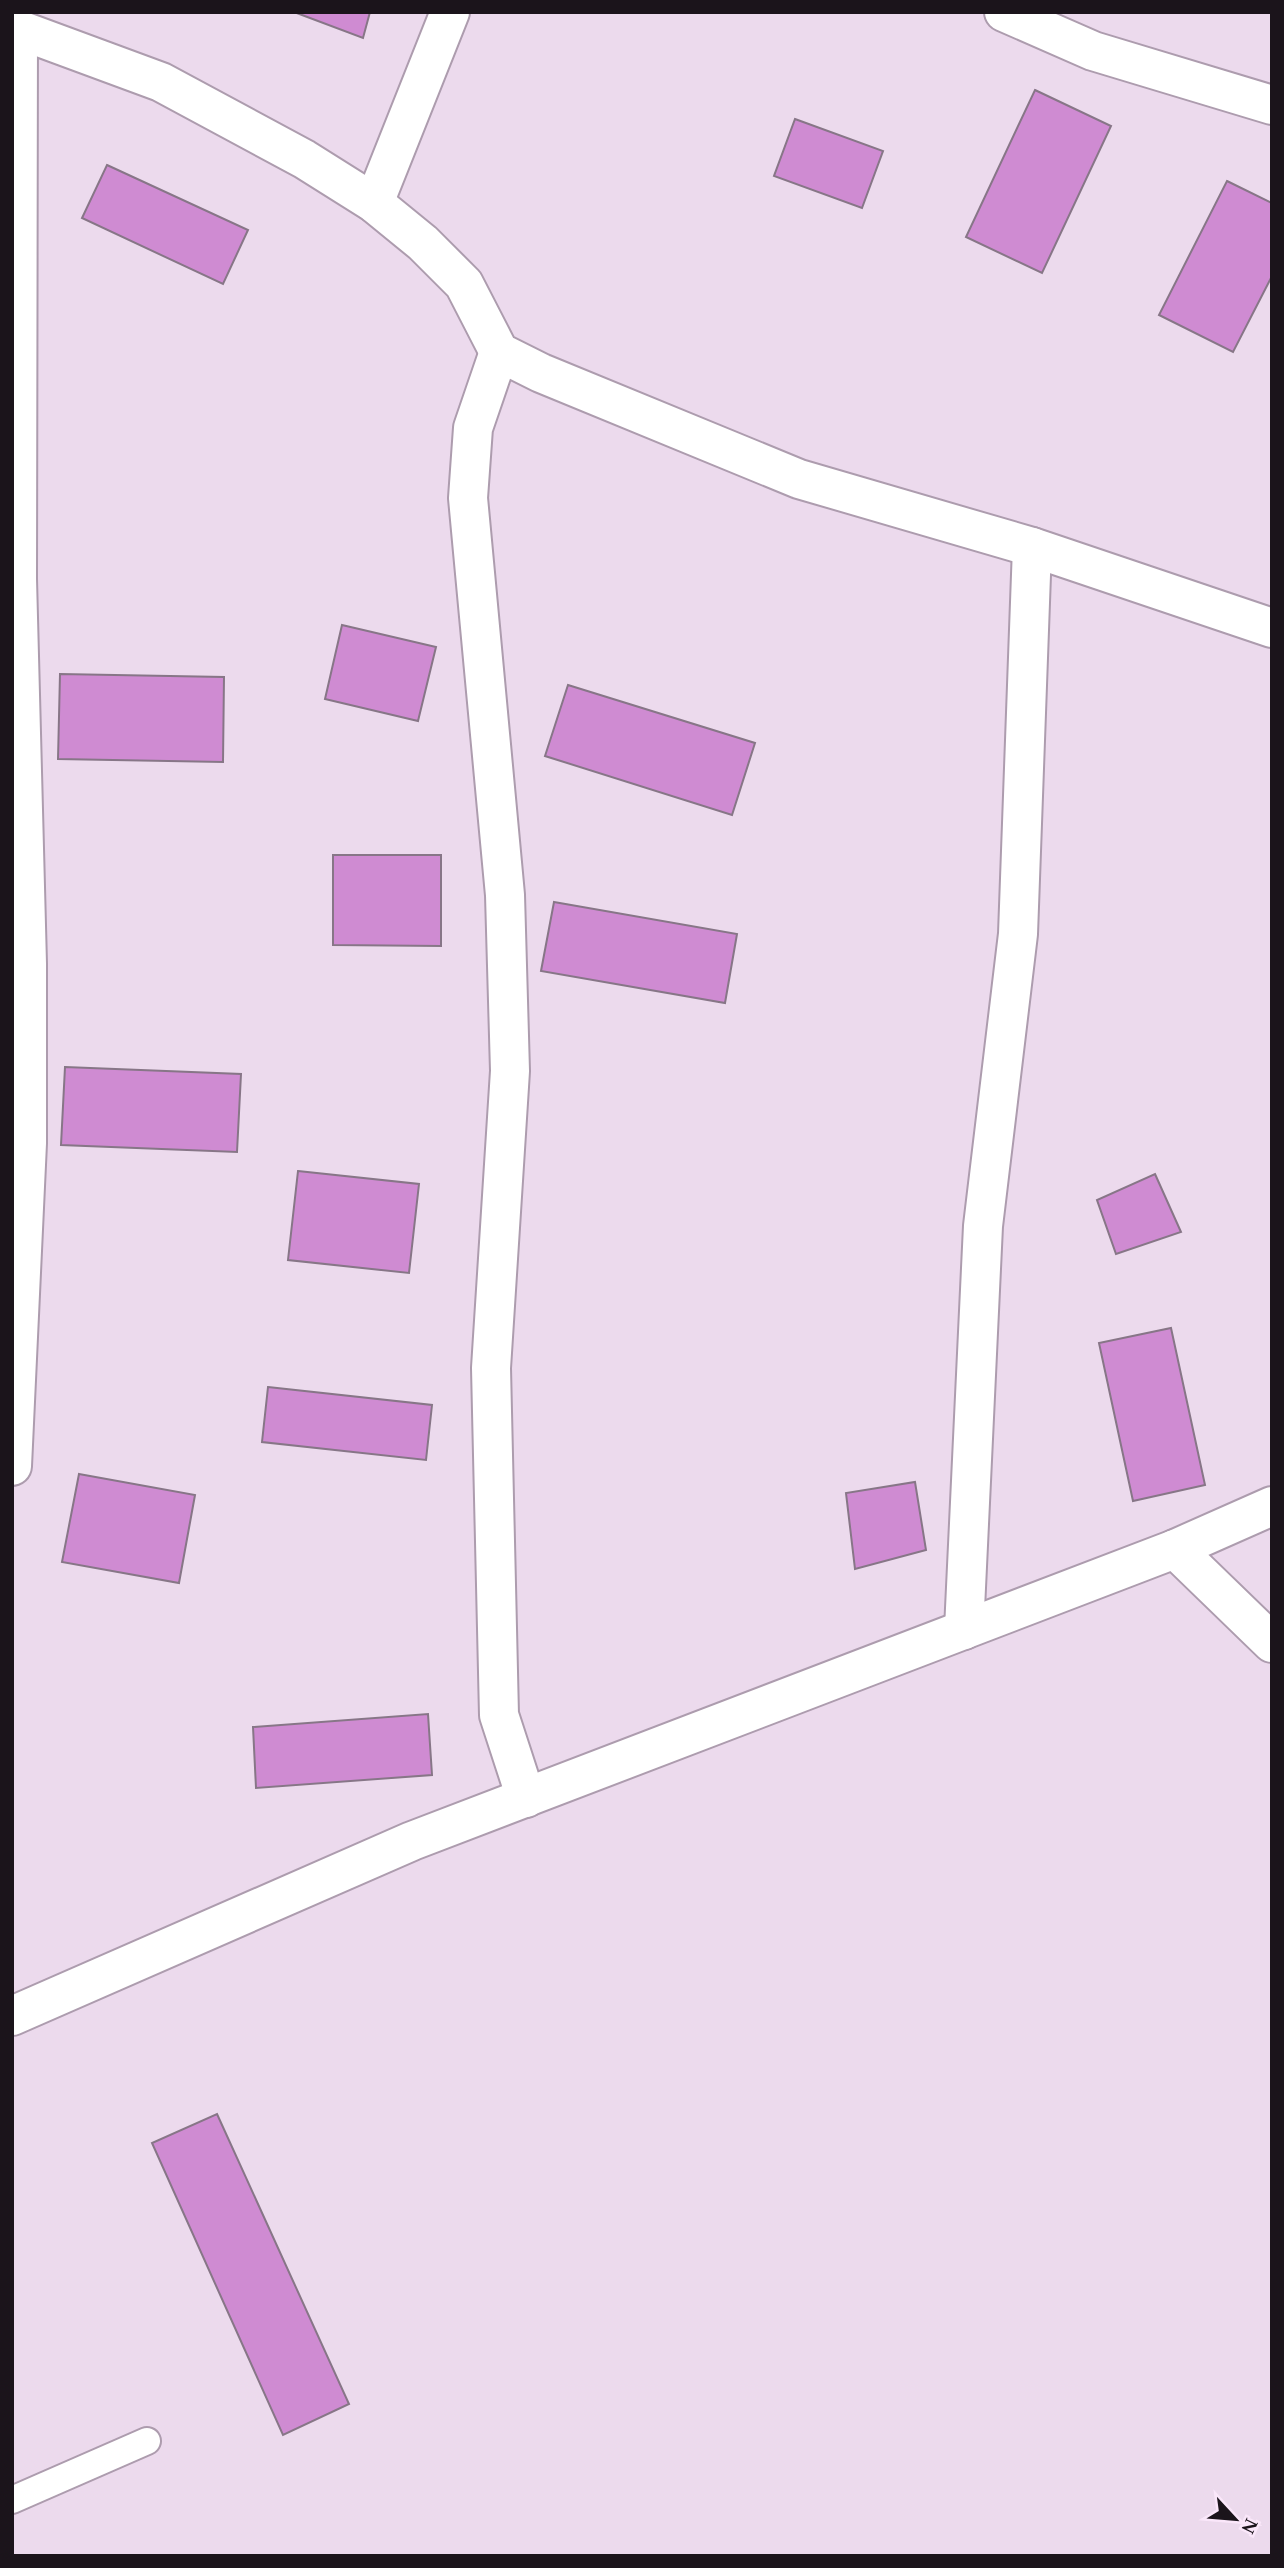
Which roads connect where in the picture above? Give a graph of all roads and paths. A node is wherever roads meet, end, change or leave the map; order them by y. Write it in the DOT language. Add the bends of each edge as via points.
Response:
graph roads {
  1 [pos="450,12"];
  2 [pos="1004,12"];
  3 [pos="15,29"];
  4 [pos="1272,105"];
  5 [pos="374,203"];
  6 [pos="499,352"];
  7 [pos="1032,547"];
  8 [pos="1272,628"];
  9 [pos="12,1466"];
  10 [pos="1272,1506"];
  11 [pos="1175,1549"];
  12 [pos="964,1630"];
  13 [pos="1272,1643"];
  14 [pos="526,1798"];
  15 [pos="12,2016"];
  16 [pos="147,2441"];
  17 [pos="12,2500"];
  1 -- 5 [label="street"];
  2 -- 4 [label="street" via="1093,51"];
  3 -- 5 [label="street" via="161,82 304,159"];
  3 -- 9 [label="street" via="17,579 27,1115"];
  5 -- 6 [label="street" via="464,284"];
  6 -- 7 [label="street" via="799,479"];
  6 -- 14 [label="street" via="473,428 468,498 505,895 510,1071 491,1368 499,1715"];
  7 -- 8 [label="street"];
  7 -- 12 [label="street" via="1018,934 983,1226"];
  10 -- 11 [label="street"];
  11 -- 12 [label="street"];
  11 -- 13 [label="street"];
  12 -- 14 [label="street"];
  14 -- 15 [label="street" via="412,1841"];
  16 -- 17 [label="lane"];
}
